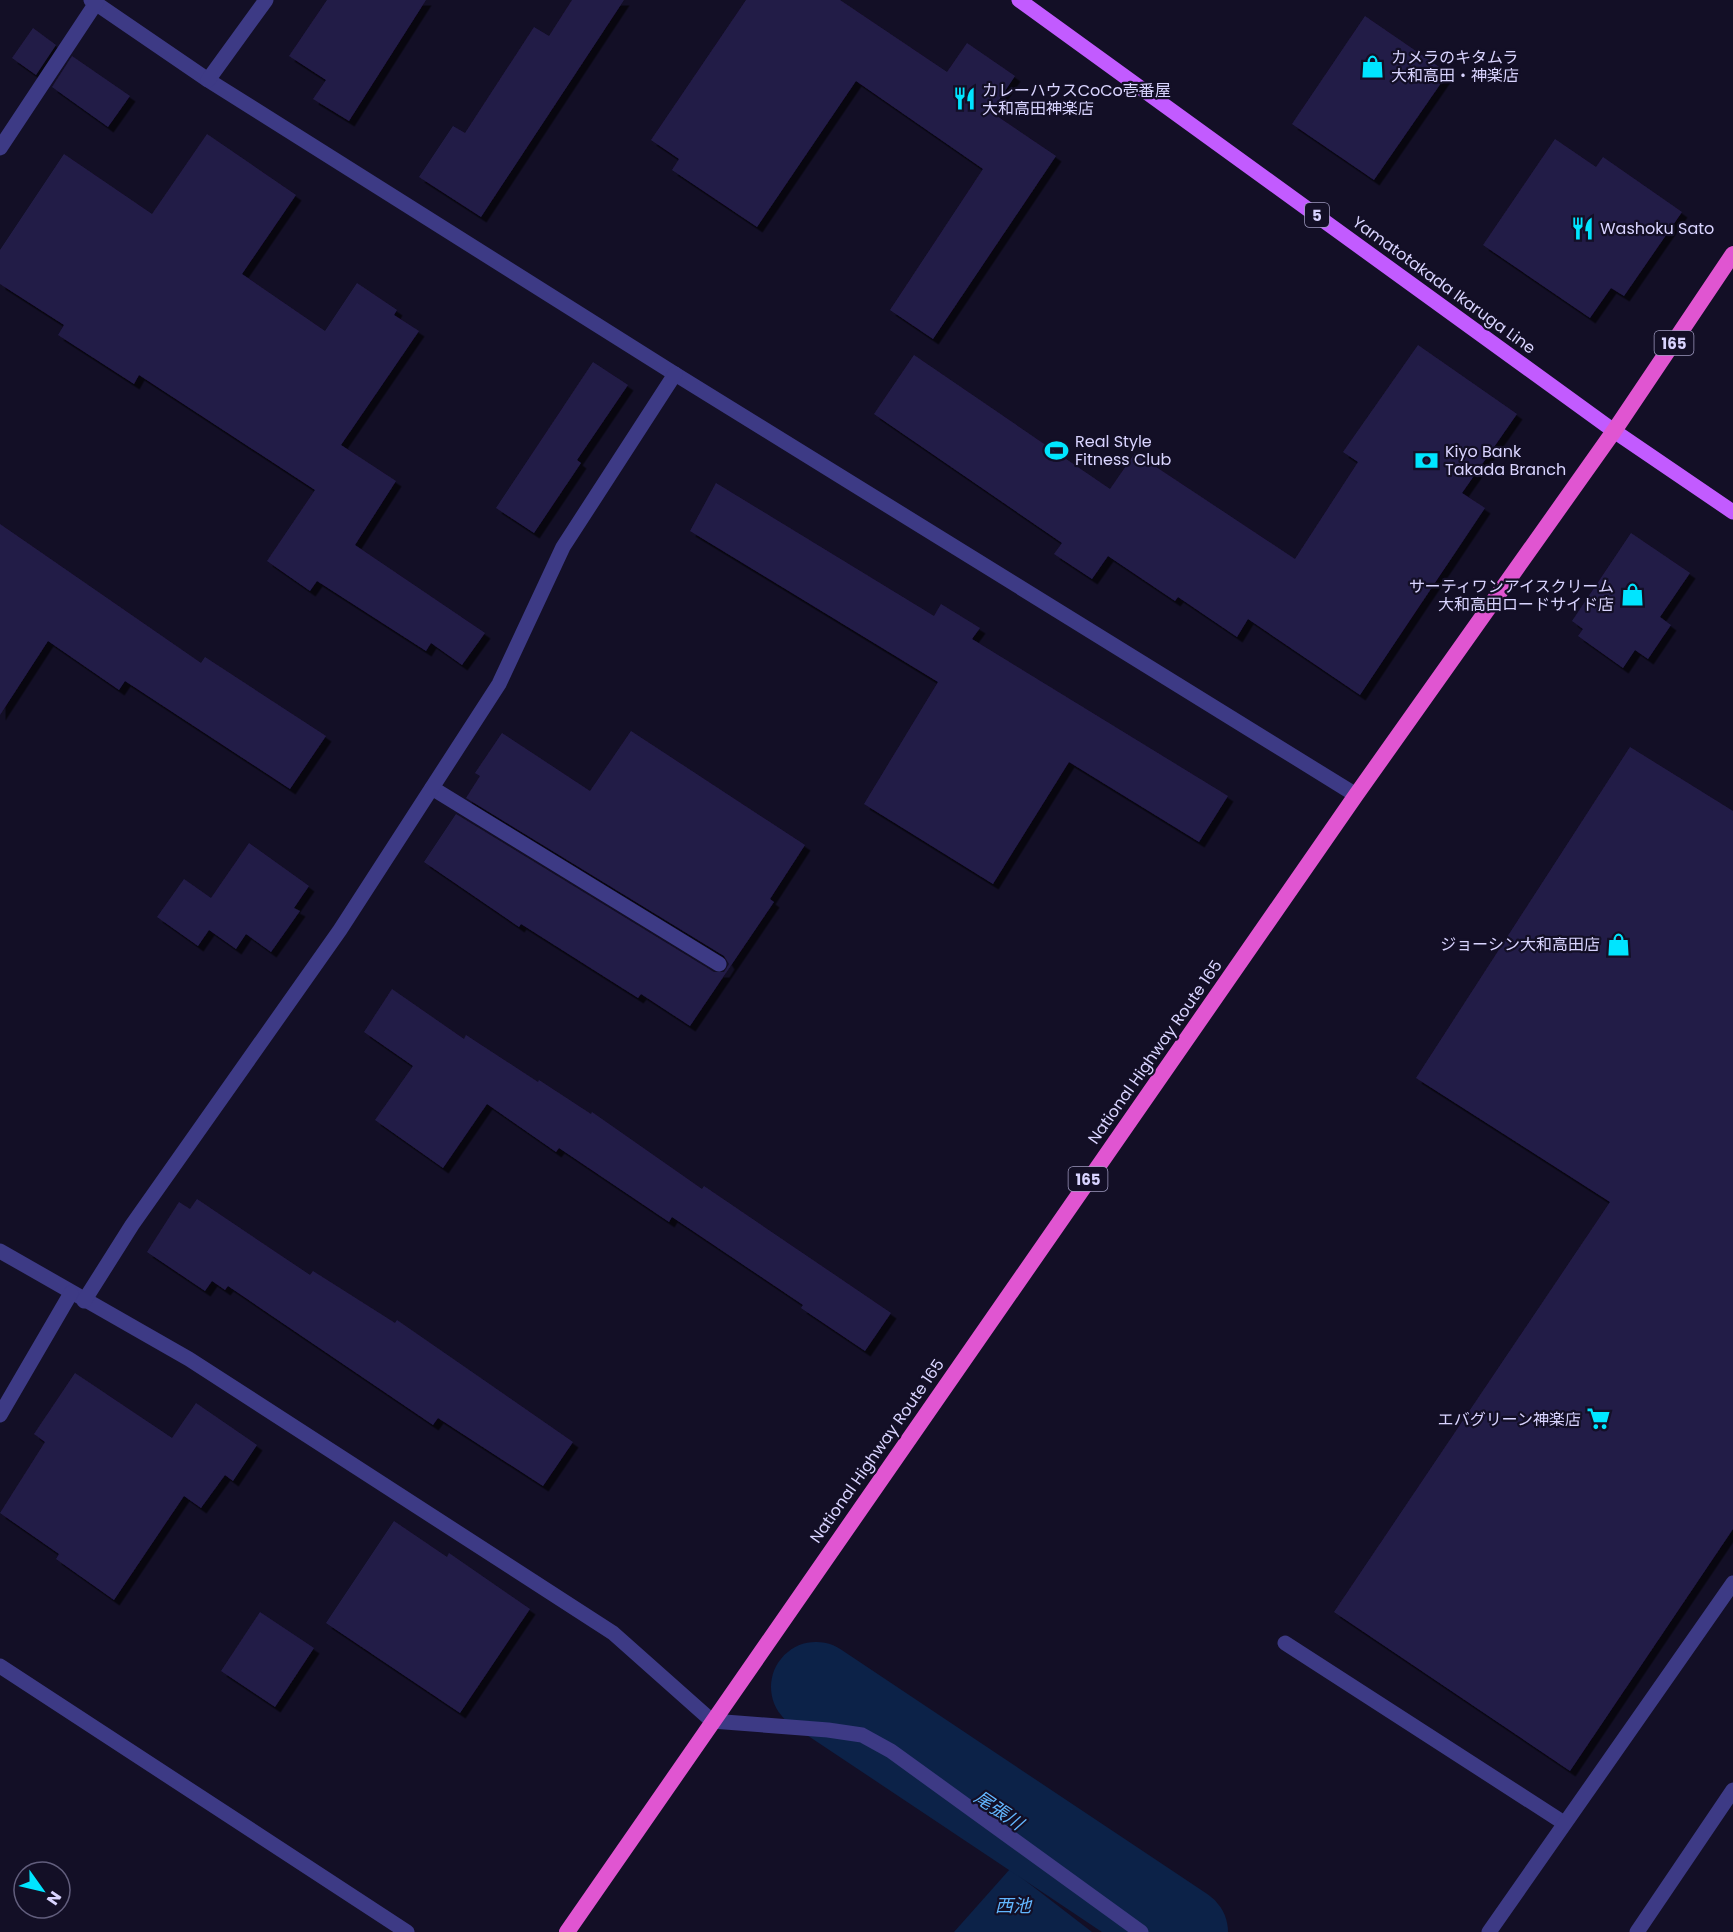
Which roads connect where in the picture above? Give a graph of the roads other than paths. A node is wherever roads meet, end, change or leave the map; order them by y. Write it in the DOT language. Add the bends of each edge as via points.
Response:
graph roads {
  1 [pos="266,0"];
  2 [pos="1019,0"];
  3 [pos="93,2"];
  4 [pos="208,80"];
  5 [pos="0,148"];
  6 [pos="1733,254"];
  7 [pos="675,374"];
  8 [pos="1614,431"];
  9 [pos="1733,512"];
  10 [pos="432,788"];
  11 [pos="1356,795"];
  12 [pos="719,964"];
  13 [pos="0,1251"];
  14 [pos="77,1297"];
  15 [pos="0,1415"];
  16 [pos="1733,1582"];
  17 [pos="1285,1643"];
  18 [pos="0,1665"];
  19 [pos="711,1721"];
  20 [pos="1733,1790"];
  21 [pos="1564,1822"];
  22 [pos="407,1932"];
  23 [pos="567,1932"];
  24 [pos="1141,1932"];
  25 [pos="1489,1932"];
  26 [pos="1636,1932"];
  1 -- 4 [label="street"];
  2 -- 8 [label="main road, Yamatotakada Ikaruga Line / 5"];
  3 -- 4 [label="street"];
  3 -- 5 [label="street"];
  4 -- 7 [label="street"];
  6 -- 8 [label="highway, National Highway Route 165 / 165"];
  7 -- 10 [label="street" via="563,547 500,684"];
  7 -- 11 [label="street"];
  8 -- 9 [label="main road, Yamatotakada Ikaruga Line / 5"];
  8 -- 11 [label="highway, National Highway Route 165 / 165"];
  10 -- 12 [label="street"];
  10 -- 14 [label="street" via="340,930"];
  11 -- 19 [label="highway, National Highway Route 165 / 165"];
  13 -- 14 [label="street"];
  14 -- 15 [label="street"];
  14 -- 19 [label="street" via="189,1359 613,1633"];
  16 -- 21 [label="street"];
  17 -- 21 [label="street"];
  18 -- 22 [label="street"];
  19 -- 23 [label="highway, National Highway Route 165 / 165"];
  19 -- 24 [label="street" via="828,1730 862,1736 891,1750"];
  20 -- 26 [label="street"];
  21 -- 25 [label="street"];
}
